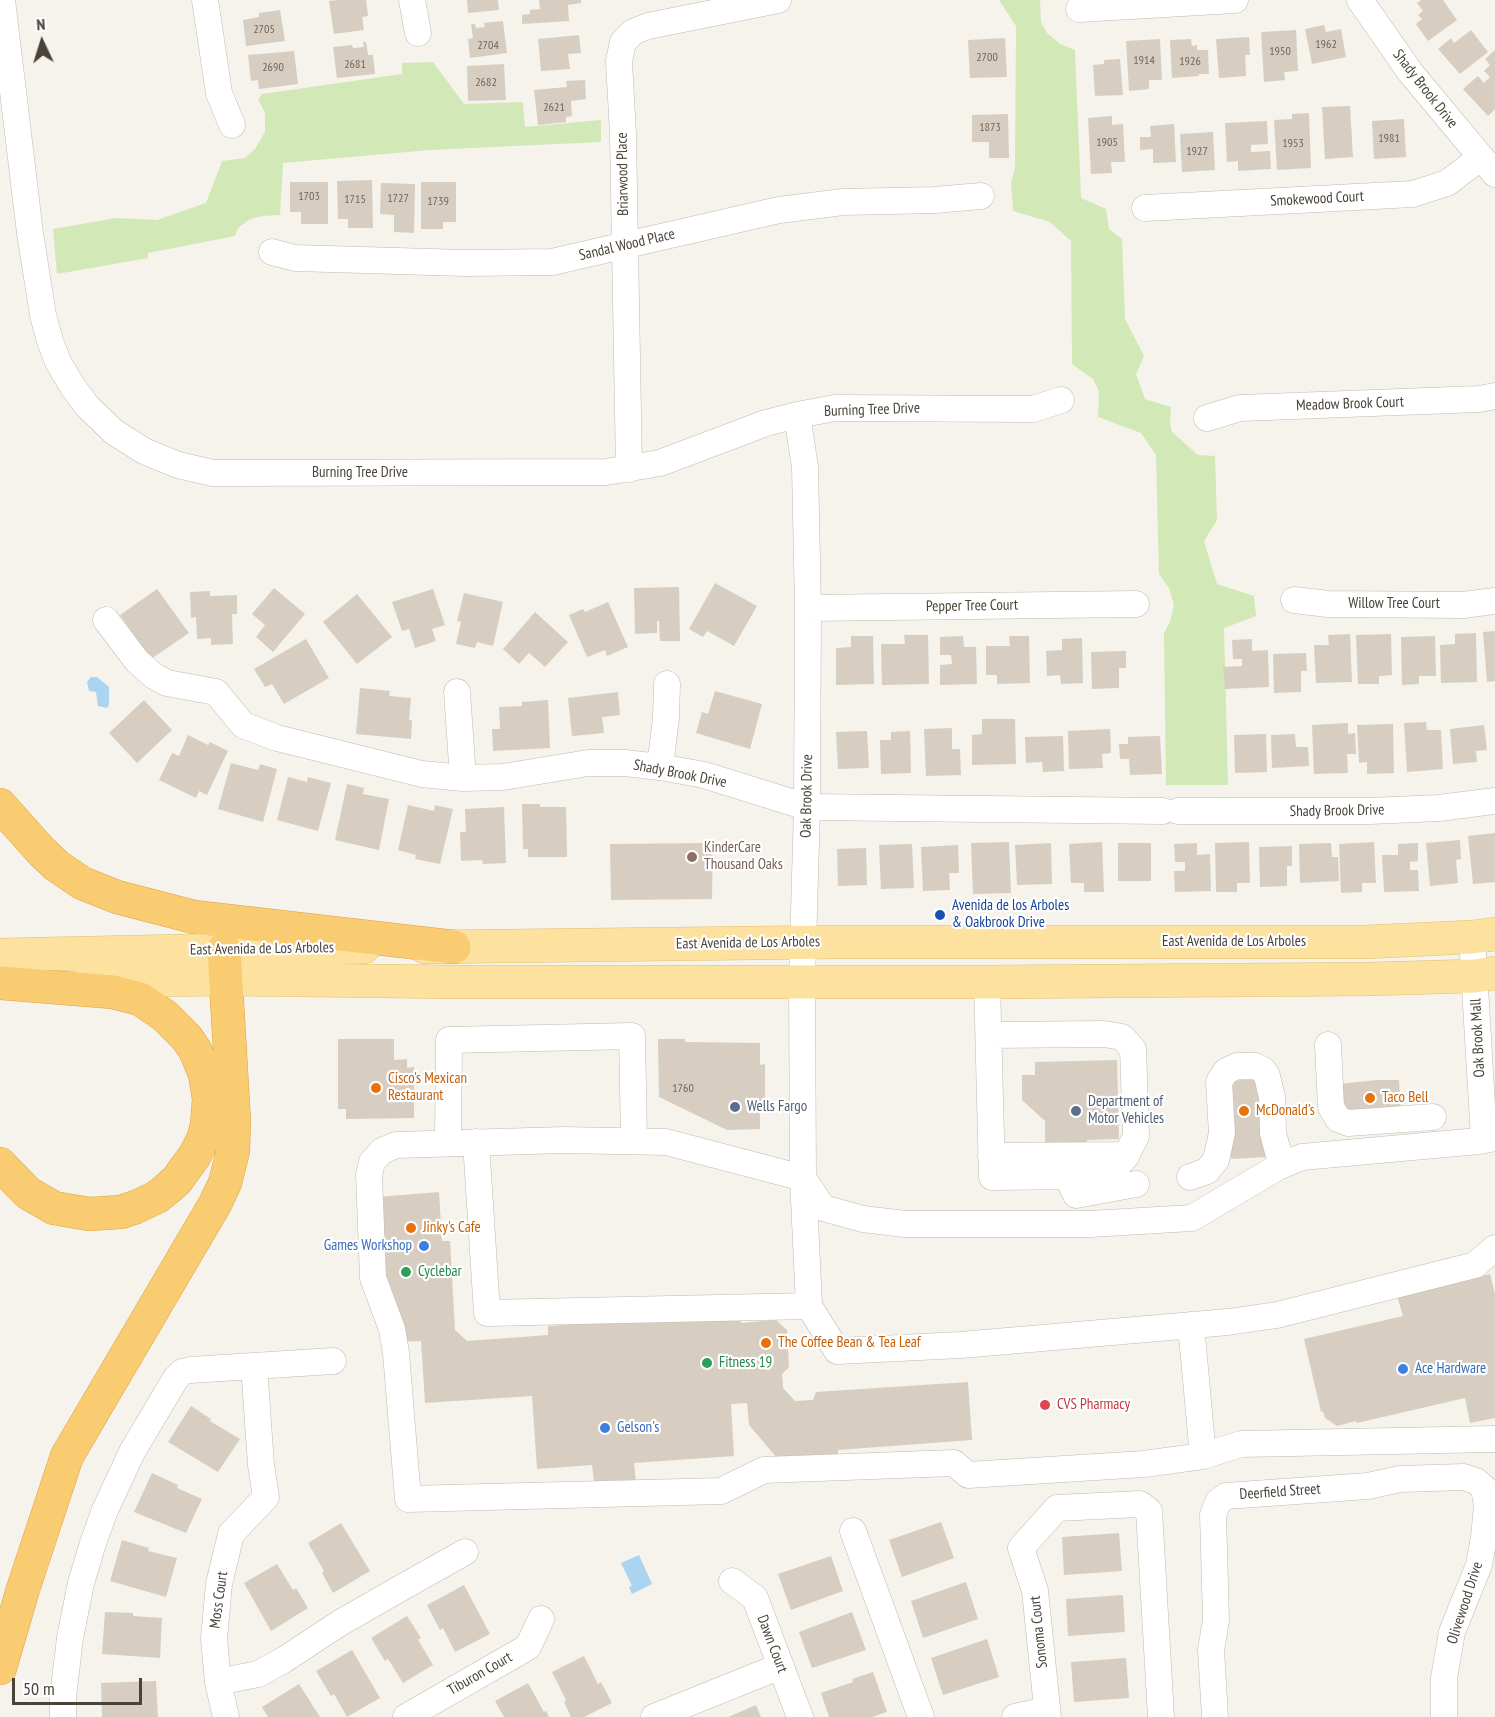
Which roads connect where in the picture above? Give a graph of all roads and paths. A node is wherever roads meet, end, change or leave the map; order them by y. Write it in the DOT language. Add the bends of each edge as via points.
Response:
graph roads {
  1 [pos="2,0"];
  2 [pos="205,0"];
  3 [pos="412,0"];
  4 [pos="778,0"];
  5 [pos="1235,0"];
  6 [pos="1360,0"];
  7 [pos="1079,9"];
  8 [pos="418,33"];
  9 [pos="232,125"];
  10 [pos="1488,166"];
  11 [pos="981,196"];
  12 [pos="1145,208"];
  13 [pos="624,246"];
  14 [pos="272,252"];
  15 [pos="1495,396"];
  16 [pos="1061,400"];
  17 [pos="797,415"];
  18 [pos="1206,418"];
  19 [pos="629,469"];
  20 [pos="1294,600"];
  21 [pos="1495,601"];
  22 [pos="1136,604"];
  23 [pos="808,608"];
  24 [pos="106,620"];
  25 [pos="667,684"];
  26 [pos="457,692"];
  27 [pos="660,767"];
  28 [pos="463,778"];
  29 [pos="1495,801"];
  30 [pos="0,805"];
  31 [pos="807,807"];
  32 [pos="1483,935"];
  33 [pos="804,943"];
  34 [pos="454,947"];
  35 [pos="0,955"];
  36 [pos="225,964"];
  37 [pos="1485,975"];
  38 [pos="0,982"];
  39 [pos="802,982"];
  40 [pos="987,982"];
  41 [pos="989,1035"];
  42 [pos="1328,1045"];
  43 [pos="1433,1117"];
  44 [pos="1490,1138"];
  45 [pos="634,1141"];
  46 [pos="476,1142"];
  47 [pos="448,1143"];
  48 [pos="1127,1155"];
  49 [pos="1286,1163"];
  50 [pos="0,1164"];
  51 [pos="992,1166"];
  52 [pos="1067,1176"];
  53 [pos="1190,1177"];
  54 [pos="804,1178"];
  55 [pos="1136,1184"];
  56 [pos="1495,1248"];
  57 [pos="809,1306"];
  58 [pos="1191,1325"];
  59 [pos="333,1361"];
  60 [pos="254,1366"];
  61 [pos="1495,1439"];
  62 [pos="1203,1456"];
  63 [pos="1484,1488"];
  64 [pos="853,1531"];
  65 [pos="465,1552"];
  66 [pos="732,1581"];
  67 [pos="541,1619"];
  68 [pos="781,1666"];
  69 [pos="0,1668"];
  70 [pos="218,1682"];
  71 [pos="1048,1713"];
  72 [pos="63,1717"];
  73 [pos="226,1717"];
  74 [pos="406,1717"];
  75 [pos="654,1717"];
  76 [pos="800,1717"];
  77 [pos="921,1717"];
  78 [pos="1015,1717"];
  79 [pos="1161,1717"];
  80 [pos="1215,1717"];
  81 [pos="1444,1717"];
  1 -- 19 [label="street, Burning Tree Drive" via="43,315 58,362 73,387 114,432 144,451 178,465 213,473"];
  2 -- 9 [label="street" via="219,93"];
  3 -- 8 [label="street"];
  4 -- 13 [label="street, Briarwood Place" via="648,26 633,32 623,42 619,61"];
  5 -- 7 [label="street"];
  6 -- 10 [label="street, Shady Brook Drive" via="1410,72"];
  10 -- 12 [label="street, Smokewood Court" via="1413,194"];
  11 -- 13 [label="street, Sandal Wood Place" via="843,202 778,210"];
  13 -- 14 [label="street, Sandal Wood Place" via="552,262 295,258"];
  13 -- 19 [label="street, Briarwood Place"];
  15 -- 18 [label="street, Meadow Brook Court" via="1240,408"];
  16 -- 17 [label="street, Burning Tree Drive" via="1033,409 835,408"];
  17 -- 19 [label="street, Burning Tree Drive" via="660,464"];
  17 -- 23 [label="street, Oak Brook Drive" via="805,467"];
  20 -- 21 [label="street, Willow Tree Court" via="1463,605"];
  22 -- 23 [label="street, Pepper Tree Court"];
  23 -- 31 [label="street, Oak Brook Drive"];
  24 -- 28 [label="street, Shady Brook Drive" via="137,661 154,676 167,683 216,692 243,724 277,738 422,774"];
  25 -- 27 [label="street"];
  26 -- 28 [label="street"];
  27 -- 28 [label="street, Shady Brook Drive" via="588,763 503,777"];
  27 -- 31 [label="street, Shady Brook Drive"];
  29 -- 31 [label="street, Shady Brook Drive" via="1370,811"];
  30 -- 34 [label="highway" via="57,866 82,883 126,899 194,917"];
  31 -- 33 [label="street, Oak Brook Drive"];
  32 -- 33 [label="main road, East Avenida de Los Arboles" via="1365,942"];
  32 -- 37 [label="street, Oak Brook Mall"];
  33 -- 34 [label="main road, East Avenida de Los Arboles"];
  33 -- 39 [label="street, Oak Brook Drive"];
  34 -- 36 [label="main road, East Avenida de Los Arboles"];
  35 -- 36 [label="main road, East Avenida de Los Arboles"];
  36 -- 38 [label="main road, East Avenida de Los Arboles"];
  36 -- 39 [label="main road, East Avenida de Los Arboles" via="458,982"];
  36 -- 69 [label="highway" via="234,1121 233,1151 225,1183 67,1456"];
  37 -- 40 [label="main road, East Avenida de Los Arboles"];
  37 -- 44 [label="street, Oak Brook Mall"];
  38 -- 50 [label="highway" via="113,992 140,999 187,1038 205,1074 209,1099 205,1131 195,1155 167,1189 136,1208 89,1214 54,1208 28,1193"];
  39 -- 40 [label="main road, East Avenida de Los Arboles"];
  39 -- 54 [label="street, Oak Brook Drive"];
  40 -- 41 [label="street"];
  41 -- 48 [label="street" via="1122,1037 1133,1049 1136,1136"];
  41 -- 51 [label="street"];
  42 -- 43 [label="street" via="1331,1107 1338,1119 1347,1123"];
  44 -- 49 [label="street" via="1302,1157"];
  45 -- 46 [label="street"];
  45 -- 47 [label="street" via="632,1036 448,1040"];
  45 -- 54 [label="street" via="666,1142"];
  46 -- 47 [label="street"];
  46 -- 57 [label="street" via="487,1313"];
  47 -- 62 [label="street" via="396,1144 372,1162 369,1175 373,1278 392,1329 396,1353 408,1499 721,1491 764,1470 954,1463 969,1475 1144,1464"];
  48 -- 51 [label="street"];
  48 -- 52 [label="street" via="1106,1171"];
  49 -- 53 [label="street" via="1273,1133 1273,1107 1282,1091 1283,1076 1274,1066 1238,1066 1226,1071 1219,1082 1222,1133 1216,1160 1207,1171"];
  49 -- 54 [label="street" via="1192,1218 1090,1224 905,1224 863,1219 823,1208"];
  51 -- 52 [label="street"];
  52 -- 55 [label="street" via="1076,1195"];
  54 -- 57 [label="street, Oak Brook Drive"];
  56 -- 58 [label="street" via="1475,1265 1277,1315"];
  57 -- 58 [label="street" via="837,1351 961,1345"];
  58 -- 62 [label="street"];
  59 -- 60 [label="street"];
  60 -- 70 [label="street, Moss Court" via="266,1497 231,1534 219,1584 214,1639"];
  60 -- 72 [label="street" via="182,1372 137,1443 105,1510 81,1583 70,1638"];
  61 -- 62 [label="street" via="1241,1444"];
  63 -- 80 [label="street, Deerfield Street" via="1464,1477 1400,1479 1368,1486 1226,1496 1218,1502 1213,1515 1216,1620 1211,1650"];
  63 -- 81 [label="street, Olivewood Drive" via="1484,1537 1479,1565 1452,1632 1444,1678"];
  64 -- 77 [label="street"];
  65 -- 70 [label="street" via="340,1623 282,1662 258,1674"];
  66 -- 68 [label="street, Dawn Court" via="755,1598"];
  67 -- 74 [label="street, Tiburon Court" via="528,1647"];
  68 -- 75 [label="street"];
  68 -- 76 [label="street, Dawn Court"];
  70 -- 73 [label="street, Moss Court"];
  71 -- 78 [label="street"];
  71 -- 79 [label="street, Sonoma Court" via="1035,1591 1021,1548 1057,1509 1140,1504 1149,1511"];
}
